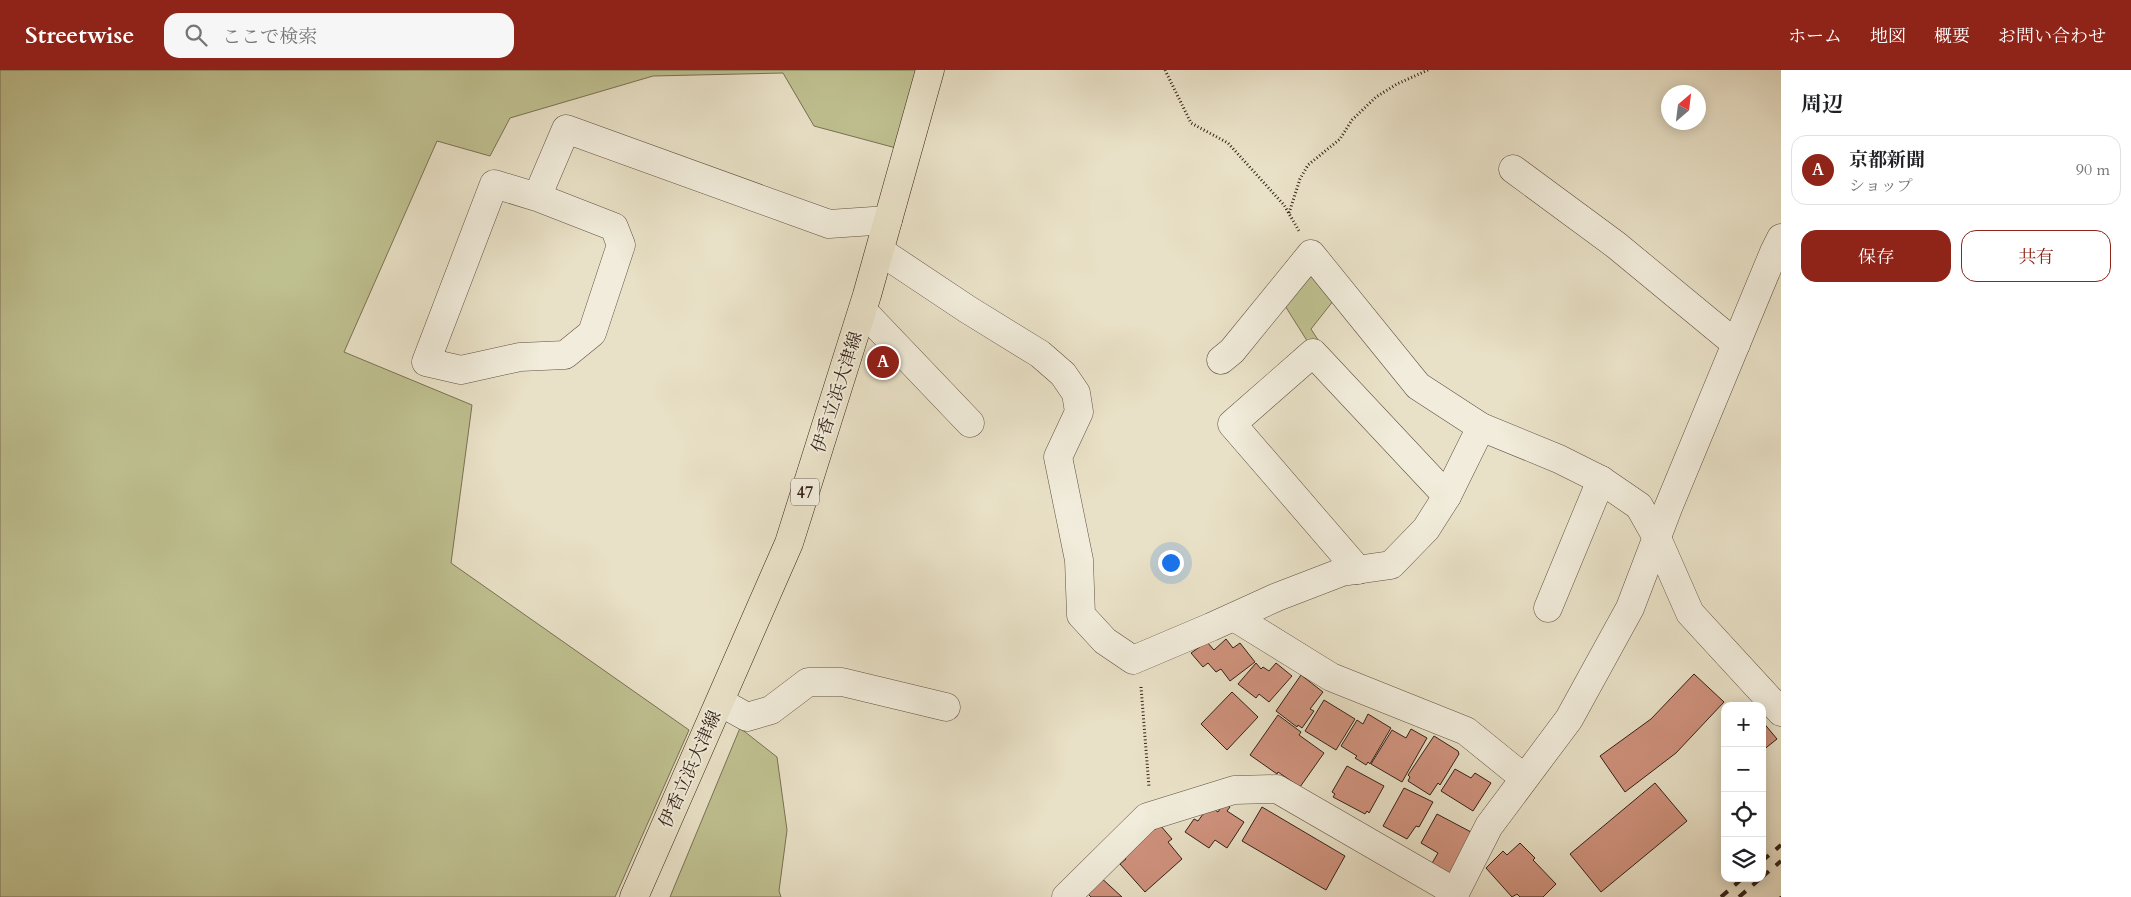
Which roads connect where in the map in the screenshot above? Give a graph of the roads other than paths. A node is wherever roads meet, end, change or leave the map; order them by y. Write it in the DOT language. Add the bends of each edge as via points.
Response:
graph roads {
  1 [pos="930,70"];
  2 [pos="1513,169"];
  3 [pos="537,197"];
  4 [pos="888,220"];
  5 [pos="1781,238"];
  6 [pos="880,251"];
  7 [pos="863,311"];
  8 [pos="1736,344"];
  9 [pos="1221,360"];
  10 [pos="970,423"];
  11 [pos="1481,427"];
  12 [pos="1601,480"];
  13 [pos="1447,496"];
  14 [pos="1657,538"];
  15 [pos="1358,570"];
  16 [pos="1548,608"];
  17 [pos="1234,617"];
  18 [pos="720,702"];
  19 [pos="946,707"];
  20 [pos="1781,712"];
  21 [pos="1524,778"];
  22 [pos="1454,894"];
  23 [pos="634,897"];
  24 [pos="1066,897"];
  1 -- 4 [label="main road, 伊香立浜大津線 / 47"];
  2 -- 8 [label="street" via="1616,245"];
  3 -- 3 [label="street" via="614,227 621,245 592,333 565,355 520,357 461,370 426,362 494,184"];
  3 -- 4 [label="street" via="566,129 829,224"];
  4 -- 6 [label="main road, 伊香立浜大津線 / 47"];
  5 -- 8 [label="street"];
  6 -- 7 [label="main road, 伊香立浜大津線 / 47"];
  6 -- 17 [label="street" via="1040,354 1063,374 1076,393 1079,412 1058,457 1079,560 1081,615 1105,640 1133,660"];
  7 -- 10 [label="street"];
  7 -- 18 [label="main road, 伊香立浜大津線 / 47" via="789,543"];
  8 -- 14 [label="street"];
  9 -- 11 [label="street" via="1232,351 1311,254 1418,386"];
  11 -- 12 [label="street"];
  11 -- 13 [label="street"];
  12 -- 14 [label="street" via="1638,506"];
  12 -- 16 [label="street"];
  13 -- 15 [label="street" via="1426,529 1391,565"];
  13 -- 15 [label="street" via="1313,354 1232,424"];
  14 -- 20 [label="street" via="1690,613"];
  14 -- 21 [label="street" via="1630,608 1569,719"];
  15 -- 17 [label="street" via="1342,572"];
  17 -- 21 [label="street" via="1331,677 1466,731"];
  18 -- 19 [label="street" via="748,717 771,710 808,682 842,682"];
  18 -- 23 [label="main road, 伊香立浜大津線 / 47"];
  21 -- 22 [label="street" via="1488,826"];
  22 -- 24 [label="street" via="1277,789 1234,790 1147,817"];
}
